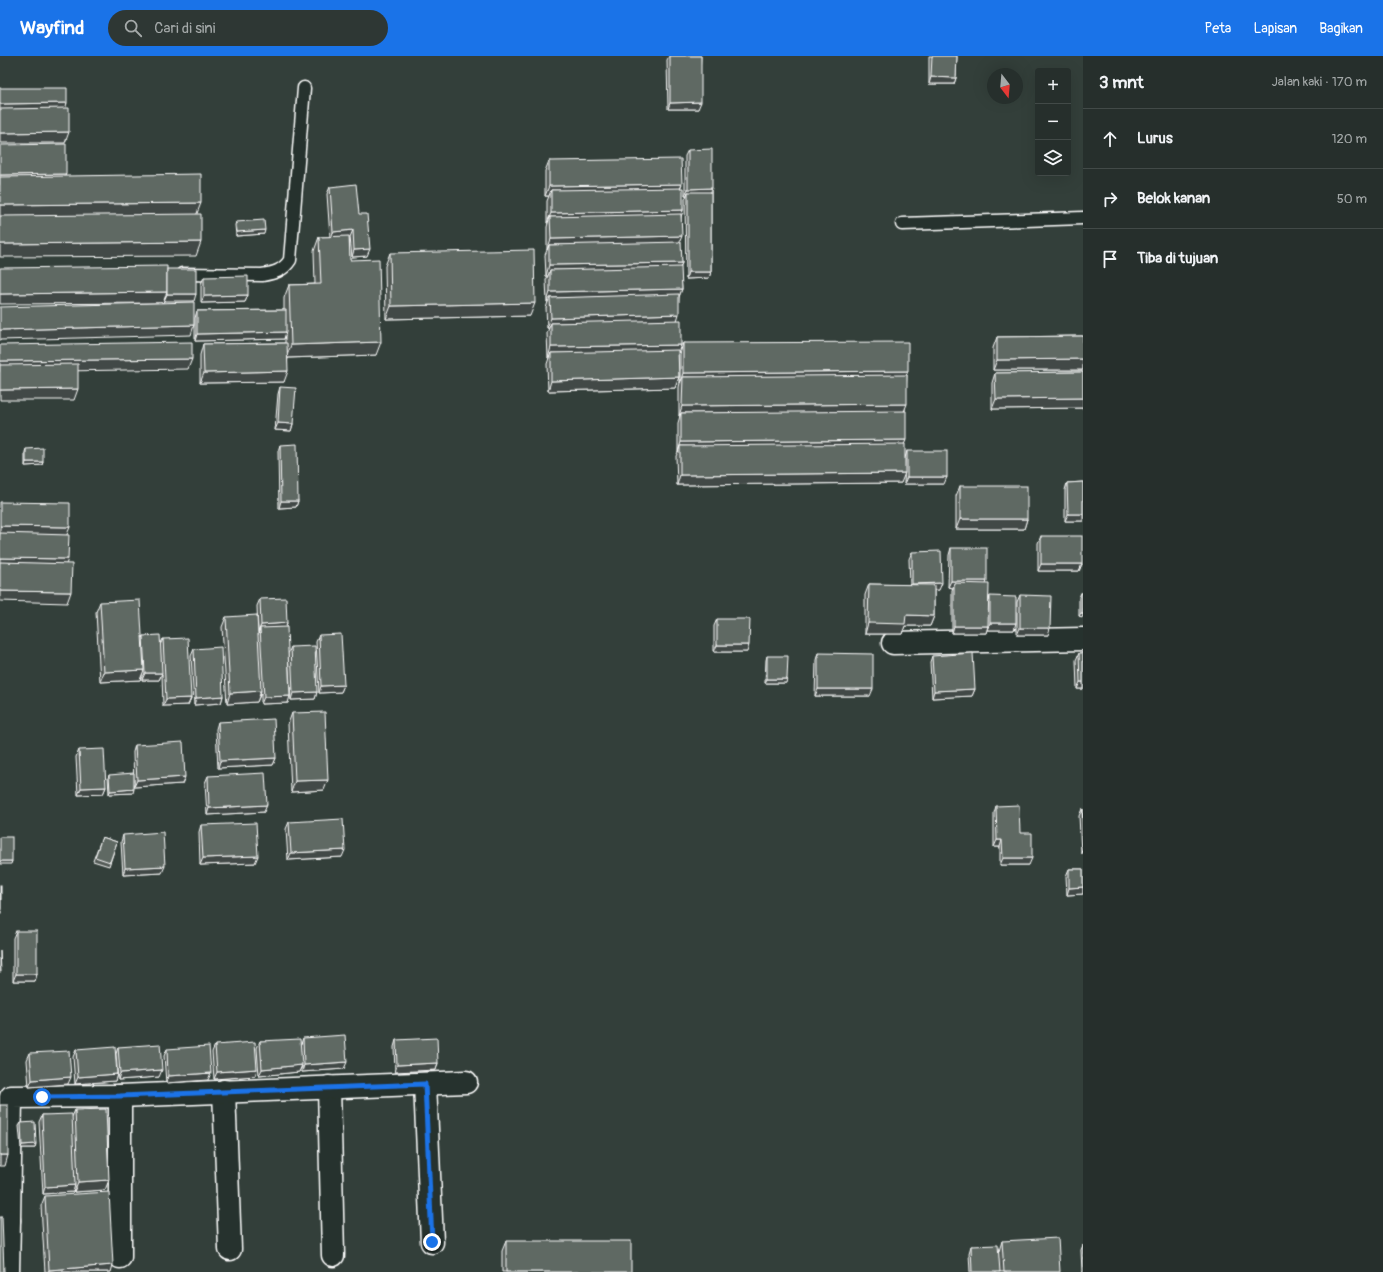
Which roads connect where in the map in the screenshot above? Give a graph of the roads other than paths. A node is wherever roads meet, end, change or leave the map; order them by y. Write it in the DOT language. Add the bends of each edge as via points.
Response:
graph roads {
  1 [pos="304,88"];
  2 [pos="1083,218"];
  3 [pos="902,224"];
  4 [pos="167,274"];
  5 [pos="1083,639"];
  6 [pos="893,643"];
  7 [pos="466,1082"];
  8 [pos="425,1084"];
  9 [pos="329,1087"];
  10 [pos="224,1091"];
  11 [pos="120,1096"];
  12 [pos="5,1220"];
  13 [pos="432,1242"];
  14 [pos="230,1249"];
  15 [pos="333,1255"];
  16 [pos="120,1257"];
  17 [pos="8,1272"];
  1 -- 4 [label="lane" via="290,260 273,273 262,275"];
  2 -- 3 [label="lane"];
  5 -- 6 [label="street"];
  7 -- 8 [label="street"];
  8 -- 9 [label="street"];
  8 -- 13 [label="street"];
  9 -- 10 [label="street"];
  9 -- 15 [label="street"];
  10 -- 11 [label="street"];
  10 -- 14 [label="street"];
  11 -- 12 [label="street" via="12,1097"];
  11 -- 16 [label="street"];
  12 -- 17 [label="street"];
}
